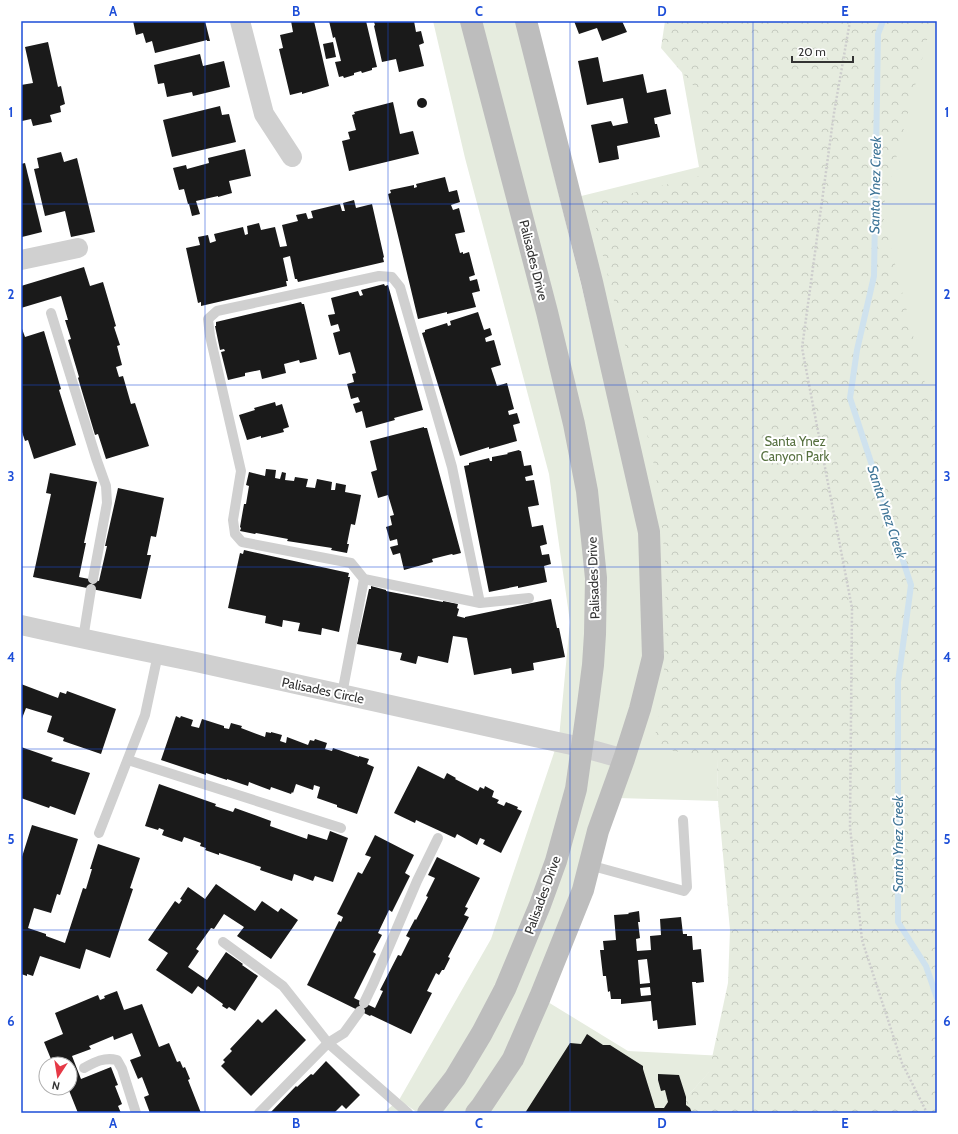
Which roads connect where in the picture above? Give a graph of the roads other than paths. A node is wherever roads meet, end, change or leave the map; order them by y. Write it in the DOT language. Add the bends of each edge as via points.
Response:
graph roads {
  1 [pos="240,21"];
  2 [pos="471,21"];
  3 [pos="526,21"];
  4 [pos="292,157"];
  5 [pos="78,248"];
  6 [pos="21,260"];
  7 [pos="51,313"];
  8 [pos="364,579"];
  9 [pos="529,598"];
  10 [pos="480,603"];
  11 [pos="21,625"];
  12 [pos="83,639"];
  13 [pos="158,654"];
  14 [pos="342,694"];
  15 [pos="581,747"];
  16 [pos="128,760"];
  17 [pos="624,760"];
  18 [pos="682,820"];
  19 [pos="342,828"];
  20 [pos="99,833"];
  21 [pos="438,838"];
  22 [pos="589,865"];
  23 [pos="223,942"];
  24 [pos="328,1043"];
  25 [pos="84,1068"];
  26 [pos="136,1113"];
  27 [pos="259,1113"];
  28 [pos="408,1113"];
  29 [pos="428,1113"];
  30 [pos="476,1113"];
  1 -- 4 [label="street" via="264,114"];
  2 -- 15 [label="street, Palisades Drive" via="547,312 587,491 596,578 595,634"];
  3 -- 17 [label="street" via="592,282 649,532 653,657"];
  5 -- 6 [label="street"];
  7 -- 12 [label="lane" via="106,486 107,503"];
  8 -- 10 [label="lane"];
  8 -- 10 [label="lane" via="351,563 242,542 235,534 233,520 241,471 210,336 208,319 217,312 379,276 392,277 400,287 452,467"];
  8 -- 14 [label="lane"];
  9 -- 10 [label="lane"];
  11 -- 12 [label="street, Palisades Circle"];
  12 -- 13 [label="street, Palisades Circle"];
  13 -- 14 [label="street, Palisades Circle"];
  13 -- 16 [label="lane" via="145,715"];
  14 -- 15 [label="street, Palisades Circle"];
  15 -- 17 [label="street, Palisades Circle"];
  15 -- 29 [label="street, Palisades Drive" via="576,789 556,861 505,989 455,1078"];
  16 -- 19 [label="lane"];
  16 -- 20 [label="lane"];
  17 -- 22 [label="street" via="598,831"];
  18 -- 22 [label="lane" via="686,887 684,891"];
  21 -- 24 [label="lane" via="362,1007 344,1033"];
  22 -- 30 [label="street" via="583,890 513,1059"];
  23 -- 24 [label="lane" via="283,986"];
  24 -- 27 [label="lane"];
  24 -- 28 [label="lane"];
  25 -- 26 [label="lane" via="100,1060 117,1060 122,1068"];
}
